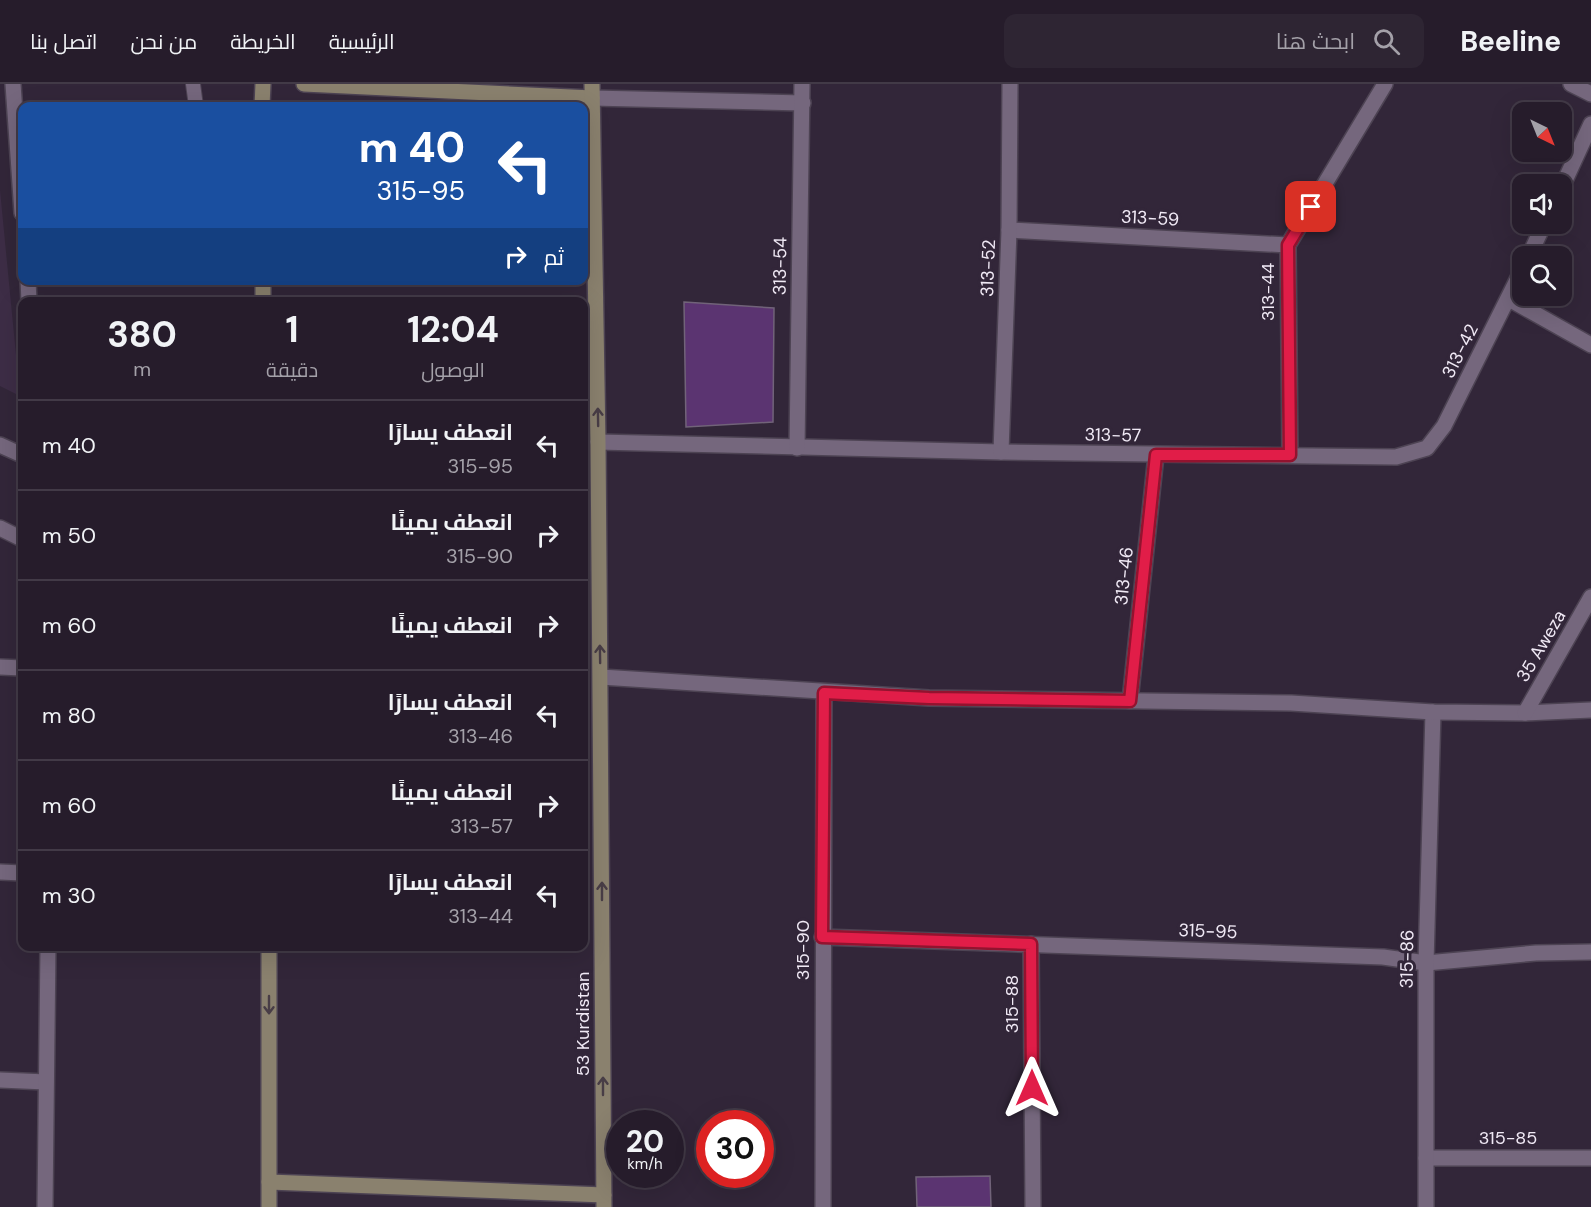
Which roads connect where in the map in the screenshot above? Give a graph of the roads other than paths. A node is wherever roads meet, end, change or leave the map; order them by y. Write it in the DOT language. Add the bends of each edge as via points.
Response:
graph roads {
  1 [pos="13,84"];
  2 [pos="193,84"];
  3 [pos="263,84"];
  4 [pos="304,84"];
  5 [pos="802,84"];
  6 [pos="1010,84"];
  7 [pos="1385,84"];
  8 [pos="1571,84"];
  9 [pos="592,91"];
  10 [pos="1591,94"];
  11 [pos="195,102"];
  12 [pos="262,102"];
  13 [pos="803,103"];
  14 [pos="1591,124"];
  15 [pos="588,133"];
  16 [pos="18,139"];
  17 [pos="594,142"];
  18 [pos="1568,174"];
  19 [pos="1009,230"];
  20 [pos="1288,245"];
  21 [pos="1512,292"];
  22 [pos="1509,298"];
  23 [pos="1591,345"];
  24 [pos="598,442"];
  25 [pos="0,445"];
  26 [pos="797,448"];
  27 [pos="1427,448"];
  28 [pos="1001,452"];
  29 [pos="18,453"];
  30 [pos="1156,455"];
  31 [pos="1290,455"];
  32 [pos="0,528"];
  33 [pos="18,537"];
  34 [pos="1591,597"];
  35 [pos="0,667"];
  36 [pos="18,668"];
  37 [pos="601,677"];
  38 [pos="824,693"];
  39 [pos="1130,701"];
  40 [pos="1591,710"];
  41 [pos="1433,712"];
  42 [pos="1525,713"];
  43 [pos="0,872"];
  44 [pos="18,873"];
  45 [pos="822,937"];
  46 [pos="1031,944"];
  47 [pos="48,951"];
  48 [pos="269,951"];
  49 [pos="1591,952"];
  50 [pos="1426,963"];
  51 [pos="0,1080"];
  52 [pos="46,1082"];
  53 [pos="1426,1158"];
  54 [pos="1591,1158"];
  55 [pos="269,1182"];
  56 [pos="604,1201"];
  57 [pos="45,1207"];
  58 [pos="269,1207"];
  59 [pos="823,1207"];
  60 [pos="1033,1207"];
  61 [pos="1426,1207"];
  1 -- 16 [label="street"];
  2 -- 11 [label="lane"];
  3 -- 12 [label="main road"];
  4 -- 9 [label="main road"];
  5 -- 13 [label="street, 313-54"];
  6 -- 19 [label="street, 313-52"];
  7 -- 20 [label="street, 313-44"];
  8 -- 10 [label="street"];
  9 -- 13 [label="street"];
  9 -- 17 [label="main road, 53 Kurdistan"];
  13 -- 26 [label="street, 313-54"];
  14 -- 18 [label="street"];
  15 -- 17 [label="main road"];
  24 -- 17 [label="main road, 53 Kurdistan, one-way"];
  19 -- 20 [label="street, 313-59"];
  19 -- 28 [label="street, 313-52"];
  20 -- 31 [label="street, 313-44"];
  21 -- 22 [label="street, 313-42"];
  22 -- 23 [label="street"];
  22 -- 27 [label="street, 313-42" via="1444,426"];
  24 -- 26 [label="street, 313-57"];
  37 -- 24 [label="main road, 53 Kurdistan, one-way"];
  25 -- 29 [label="street"];
  26 -- 28 [label="street, 313-57"];
  27 -- 31 [label="street, 313-57" via="1396,457"];
  28 -- 30 [label="street, 313-57"];
  30 -- 31 [label="street, 313-57"];
  30 -- 39 [label="street, 313-46"];
  32 -- 33 [label="street"];
  34 -- 42 [label="street, 35 Aweza"];
  35 -- 36 [label="street"];
  37 -- 38 [label="street"];
  56 -- 37 [label="main road, 53 Kurdistan, one-way"];
  38 -- 39 [label="street"];
  38 -- 45 [label="street, 315-90"];
  39 -- 41 [label="street" via="1291,703"];
  40 -- 42 [label="street"];
  41 -- 42 [label="street"];
  41 -- 50 [label="street, 315-86"];
  43 -- 44 [label="street"];
  45 -- 46 [label="street, 315-95"];
  45 -- 59 [label="street, 315-90"];
  46 -- 50 [label="street, 315-95" via="1383,957"];
  46 -- 60 [label="street, 315-88"];
  47 -- 52 [label="street"];
  48 -- 55 [label="main road, one-way"];
  49 -- 50 [label="street, 315-95"];
  50 -- 53 [label="street, 315-86"];
  51 -- 52 [label="street"];
  52 -- 57 [label="street"];
  53 -- 54 [label="street, 315-85"];
  53 -- 61 [label="street, 315-86"];
  55 -- 56 [label="main road"];
  55 -- 58 [label="main road"];
}
